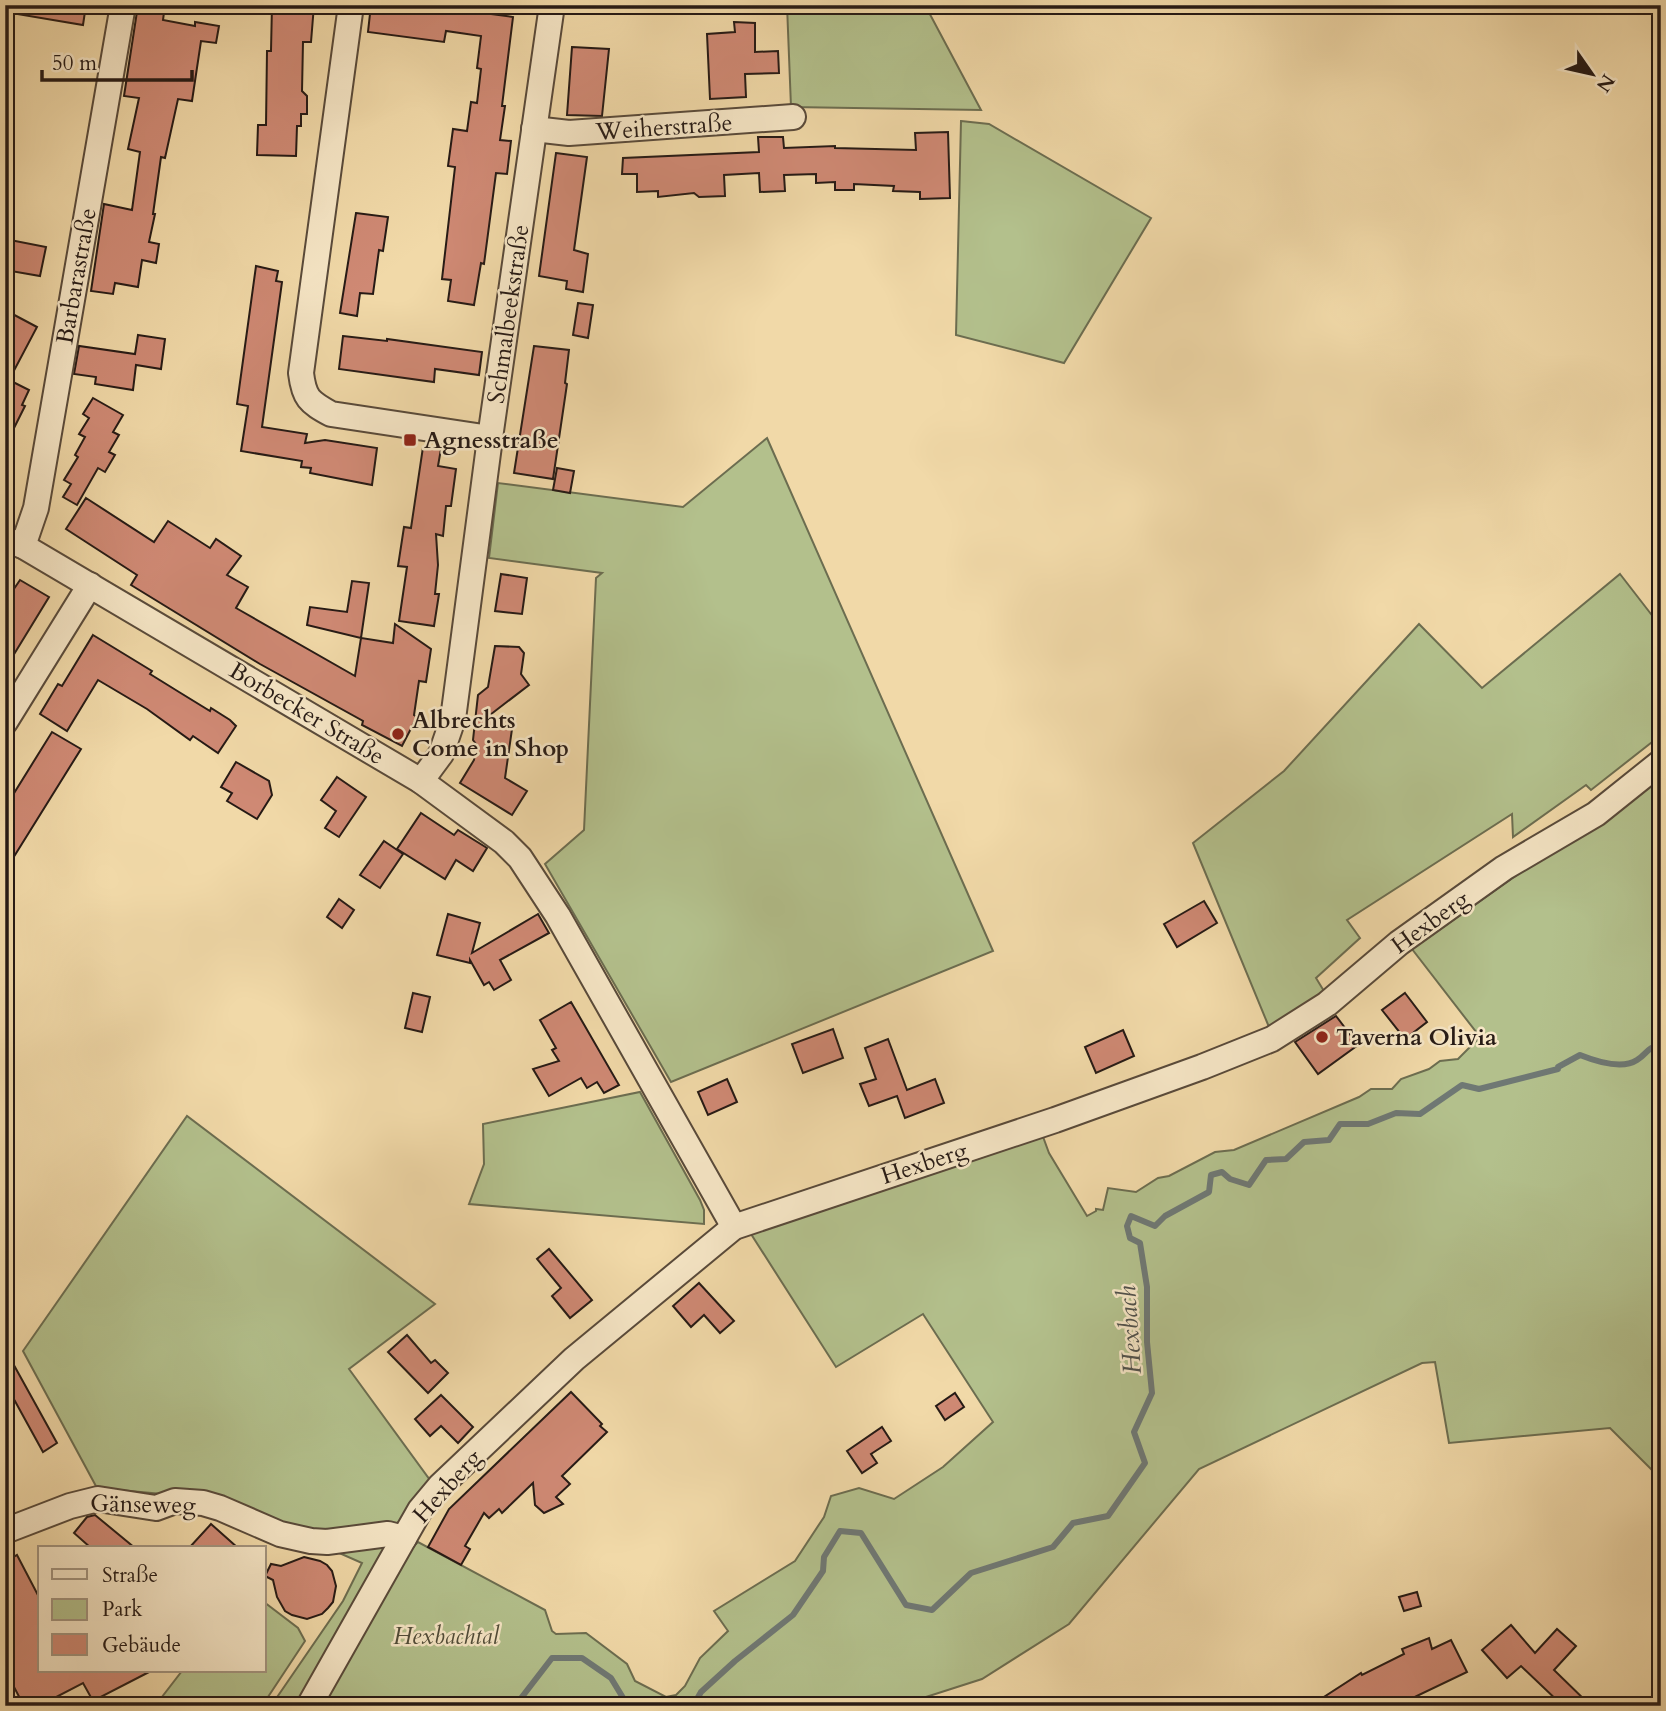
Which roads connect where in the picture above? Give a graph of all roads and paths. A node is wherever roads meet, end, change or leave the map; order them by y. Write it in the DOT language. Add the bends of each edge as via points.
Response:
graph roads {
  1 [pos="123,5"];
  2 [pos="351,5"];
  3 [pos="552,5"];
  4 [pos="793,117"];
  5 [pos="534,129"];
  6 [pos="490,438"];
  7 [pos="14,542"];
  8 [pos="90,585"];
  9 [pos="5,722"];
  10 [pos="1661,762"];
  11 [pos="421,781"];
  12 [pos="734,1227"];
  13 [pos="5,1531"];
  14 [pos="404,1538"];
  15 [pos="309,1706"];
  1 -- 7 [label="street, Barbarastraße" via="36,509"];
  2 -- 6 [label="street" via="300,373 303,393 331,414"];
  3 -- 5 [label="street, Schmalbeekstraße"];
  4 -- 5 [label="street, Weiherstraße" via="569,133"];
  5 -- 6 [label="street, Schmalbeekstraße"];
  6 -- 11 [label="street, Schmalbeekstraße" via="453,719 441,754"];
  7 -- 8 [label="street, Borbecker Straße"];
  8 -- 9 [label="street"];
  8 -- 11 [label="street, Borbecker Straße"];
  10 -- 12 [label="street, Hexberg" via="1596,814 1504,868 1399,943 1327,1004 1272,1039 1055,1120"];
  11 -- 12 [label="street, Borbecker Straße" via="520,858"];
  12 -- 14 [label="street, Hexberg" via="574,1359 440,1486"];
  13 -- 14 [label="street, Gänseweg" via="98,1499 156,1508 175,1501 203,1503 280,1534 311,1541 387,1534"];
  14 -- 15 [label="street, Hexberg"];
}
